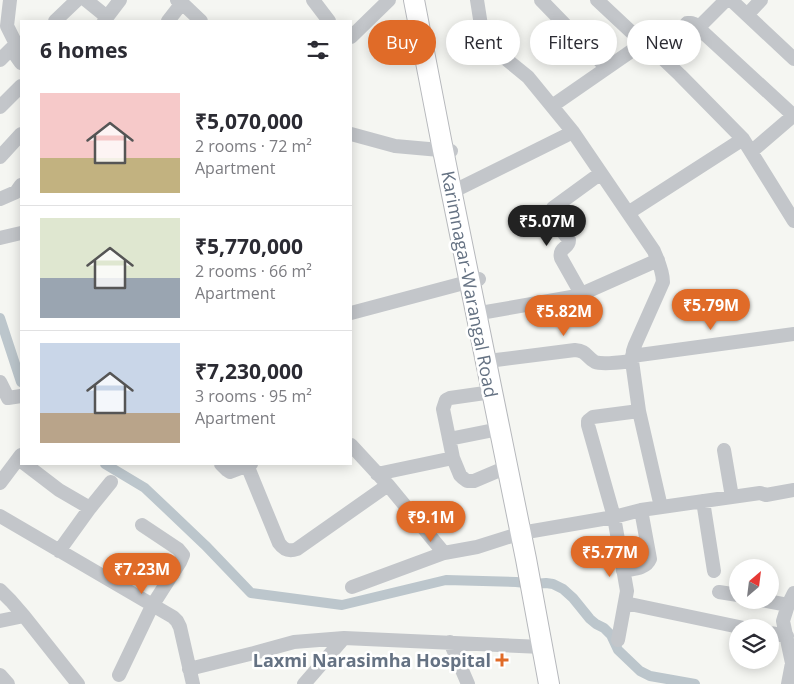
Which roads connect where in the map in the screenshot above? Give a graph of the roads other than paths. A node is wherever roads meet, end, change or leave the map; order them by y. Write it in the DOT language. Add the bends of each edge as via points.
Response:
graph roads {
  1 [pos="10,0"];
  2 [pos="77,0"];
  3 [pos="86,0"];
  4 [pos="120,0"];
  5 [pos="313,0"];
  6 [pos="389,0"];
  7 [pos="414,0"];
  8 [pos="424,0"];
  9 [pos="477,0"];
  10 [pos="541,0"];
  11 [pos="597,0"];
  12 [pos="726,0"];
  13 [pos="731,0"];
  14 [pos="761,0"];
  15 [pos="179,2"];
  16 [pos="746,15"];
  17 [pos="106,19"];
  18 [pos="56,20"];
  19 [pos="169,20"];
  20 [pos="200,20"];
  21 [pos="328,20"];
  22 [pos="701,25"];
  23 [pos="627,28"];
  24 [pos="701,29"];
  25 [pos="352,35"];
  26 [pos="17,46"];
  27 [pos="627,54"];
  28 [pos="20,59"];
  29 [pos="794,59"];
  30 [pos="0,60"];
  31 [pos="670,65"];
  32 [pos="607,68"];
  33 [pos="20,87"];
  34 [pos="552,106"];
  35 [pos="0,107"];
  36 [pos="794,115"];
  37 [pos="573,132"];
  38 [pos="352,134"];
  39 [pos="20,135"];
  40 [pos="742,139"];
  41 [pos="448,151"];
  42 [pos="751,152"];
  43 [pos="0,157"];
  44 [pos="601,173"];
  45 [pos="20,186"];
  46 [pos="460,188"];
  47 [pos="0,199"];
  48 [pos="628,213"];
  49 [pos="794,221"];
  50 [pos="20,233"];
  51 [pos="0,238"];
  52 [pos="658,260"];
  53 [pos="474,280"];
  54 [pos="577,296"];
  55 [pos="486,312"];
  56 [pos="352,313"];
  57 [pos="794,334"];
  58 [pos="632,359"];
  59 [pos="496,360"];
  60 [pos="0,382"];
  61 [pos="492,392"];
  62 [pos="10,398"];
  63 [pos="640,411"];
  64 [pos="499,429"];
  65 [pos="449,439"];
  66 [pos="352,446"];
  67 [pos="724,450"];
  68 [pos="453,458"];
  69 [pos="20,461"];
  70 [pos="27,465"];
  71 [pos="222,465"];
  72 [pos="247,465"];
  73 [pos="249,465"];
  74 [pos="507,467"];
  75 [pos="376,474"];
  76 [pos="111,482"];
  77 [pos="0,483"];
  78 [pos="388,485"];
  79 [pos="794,490"];
  80 [pos="732,497"];
  81 [pos="703,501"];
  82 [pos="661,507"];
  83 [pos="90,508"];
  84 [pos="641,510"];
  85 [pos="0,516"];
  86 [pos="614,517"];
  87 [pos="142,526"];
  88 [pos="524,533"];
  89 [pos="59,551"];
  90 [pos="444,553"];
  91 [pos="623,571"];
  92 [pos="714,571"];
  93 [pos="352,588"];
  94 [pos="0,590"];
  95 [pos="719,592"];
  96 [pos="729,594"];
  97 [pos="791,599"];
  98 [pos="625,603"];
  99 [pos="152,606"];
  100 [pos="24,616"];
  101 [pos="0,621"];
  102 [pos="729,625"];
  103 [pos="542,635"];
  104 [pos="779,635"];
  105 [pos="786,636"];
  106 [pos="344,638"];
  107 [pos="618,640"];
  108 [pos="450,642"];
  109 [pos="189,669"];
  110 [pos="0,675"];
  111 [pos="118,675"];
  112 [pos="8,684"];
  113 [pos="78,684"];
  114 [pos="193,684"];
  115 [pos="304,684"];
  116 [pos="468,684"];
  117 [pos="549,684"];
  118 [pos="556,684"];
  119 [pos="788,684"];
  1 -- 26 [label="street" via="7,26"];
  2 -- 18 [label="street"];
  3 -- 17 [label="street"];
  4 -- 17 [label="street"];
  5 -- 21 [label="street"];
  6 -- 25 [label="street"];
  7 -- 41 [label="highway, Karimnagar-Warangal Road"];
  8 -- 41 [label="highway, Karimnagar-Warangal Road"];
  9 -- 34 [label="street" via="483,38 528,77"];
  10 -- 32 [label="street"];
  11 -- 23 [label="street"];
  12 -- 22 [label="street"];
  13 -- 16 [label="street"];
  14 -- 16 [label="street"];
  15 -- 19 [label="street"];
  15 -- 20 [label="street"];
  16 -- 29 [label="street"];
  24 -- 36 [label="street"];
  26 -- 28 [label="street"];
  26 -- 30 [label="street"];
  27 -- 32 [label="street"];
  31 -- 40 [label="street"];
  32 -- 34 [label="street"];
  33 -- 35 [label="street"];
  34 -- 37 [label="street"];
  36 -- 42 [label="street"];
  37 -- 44 [label="street"];
  37 -- 46 [label="street"];
  38 -- 41 [label="street" via="394,146"];
  39 -- 43 [label="street"];
  40 -- 42 [label="street"];
  40 -- 48 [label="street"];
  41 -- 46 [label="highway, Karimnagar-Warangal Road"];
  41 -- 53 [label="highway, Karimnagar-Warangal Road"];
  42 -- 49 [label="street"];
  44 -- 48 [label="street"];
  44 -- 54 [label="street" via="553,208 550,214 569,240 560,251 560,258 579,290"];
  45 -- 47 [label="street" via="16,192"];
  46 -- 53 [label="highway, Karimnagar-Warangal Road"];
  48 -- 52 [label="street"];
  50 -- 51 [label="street"];
  52 -- 54 [label="street"];
  52 -- 58 [label="street" via="663,282 632,351"];
  53 -- 55 [label="highway, Karimnagar-Warangal Road"];
  53 -- 56 [label="street"];
  53 -- 61 [label="highway, Karimnagar-Warangal Road"];
  54 -- 55 [label="street"];
  55 -- 59 [label="highway, Karimnagar-Warangal Road"];
  57 -- 58 [label="street"];
  58 -- 59 [label="street" via="600,363 575,350"];
  58 -- 63 [label="street"];
  59 -- 88 [label="highway, Karimnagar-Warangal Road"];
  60 -- 62 [label="street"];
  61 -- 64 [label="highway, Karimnagar-Warangal Road"];
  61 -- 65 [label="street" via="446,400 443,409"];
  63 -- 82 [label="street"];
  63 -- 86 [label="street" via="593,417 588,421"];
  64 -- 65 [label="street"];
  64 -- 74 [label="highway, Karimnagar-Warangal Road"];
  65 -- 68 [label="street"];
  66 -- 75 [label="street"];
  67 -- 80 [label="street"];
  68 -- 74 [label="street" via="460,475 470,481"];
  68 -- 75 [label="street"];
  69 -- 77 [label="street"];
  70 -- 83 [label="street" via="59,490"];
  71 -- 72 [label="street" via="230,472"];
  73 -- 78 [label="street" via="279,542 288,550 297,549"];
  74 -- 88 [label="highway, Karimnagar-Warangal Road"];
  75 -- 78 [label="street"];
  76 -- 83 [label="street"];
  78 -- 90 [label="street"];
  79 -- 80 [label="street"];
  80 -- 81 [label="street"];
  81 -- 82 [label="street"];
  81 -- 92 [label="street"];
  82 -- 84 [label="street"];
  83 -- 89 [label="street"];
  84 -- 86 [label="street"];
  84 -- 91 [label="street" via="649,563"];
  85 -- 89 [label="street"];
  86 -- 88 [label="street"];
  86 -- 91 [label="street"];
  87 -- 99 [label="street" via="184,555"];
  88 -- 90 [label="street"];
  88 -- 103 [label="highway, Karimnagar-Warangal Road"];
  89 -- 99 [label="street"];
  90 -- 93 [label="street"];
  91 -- 98 [label="street" via="627,591"];
  94 -- 100 [label="street"];
  95 -- 96 [label="street"];
  97 -- 105 [label="street" via="783,621"];
  98 -- 102 [label="street"];
  98 -- 107 [label="street"];
  99 -- 109 [label="street" via="177,621"];
  99 -- 111 [label="street"];
  100 -- 101 [label="street"];
  100 -- 113 [label="street"];
  103 -- 108 [label="street"];
  103 -- 117 [label="highway"];
  103 -- 118 [label="highway"];
  104 -- 105 [label="street"];
  105 -- 119 [label="street" via="792,663"];
  106 -- 108 [label="street"];
  106 -- 109 [label="street" via="294,642"];
  106 -- 115 [label="street"];
  108 -- 116 [label="street"];
  109 -- 114 [label="street"];
  110 -- 112 [label="street"];
}
